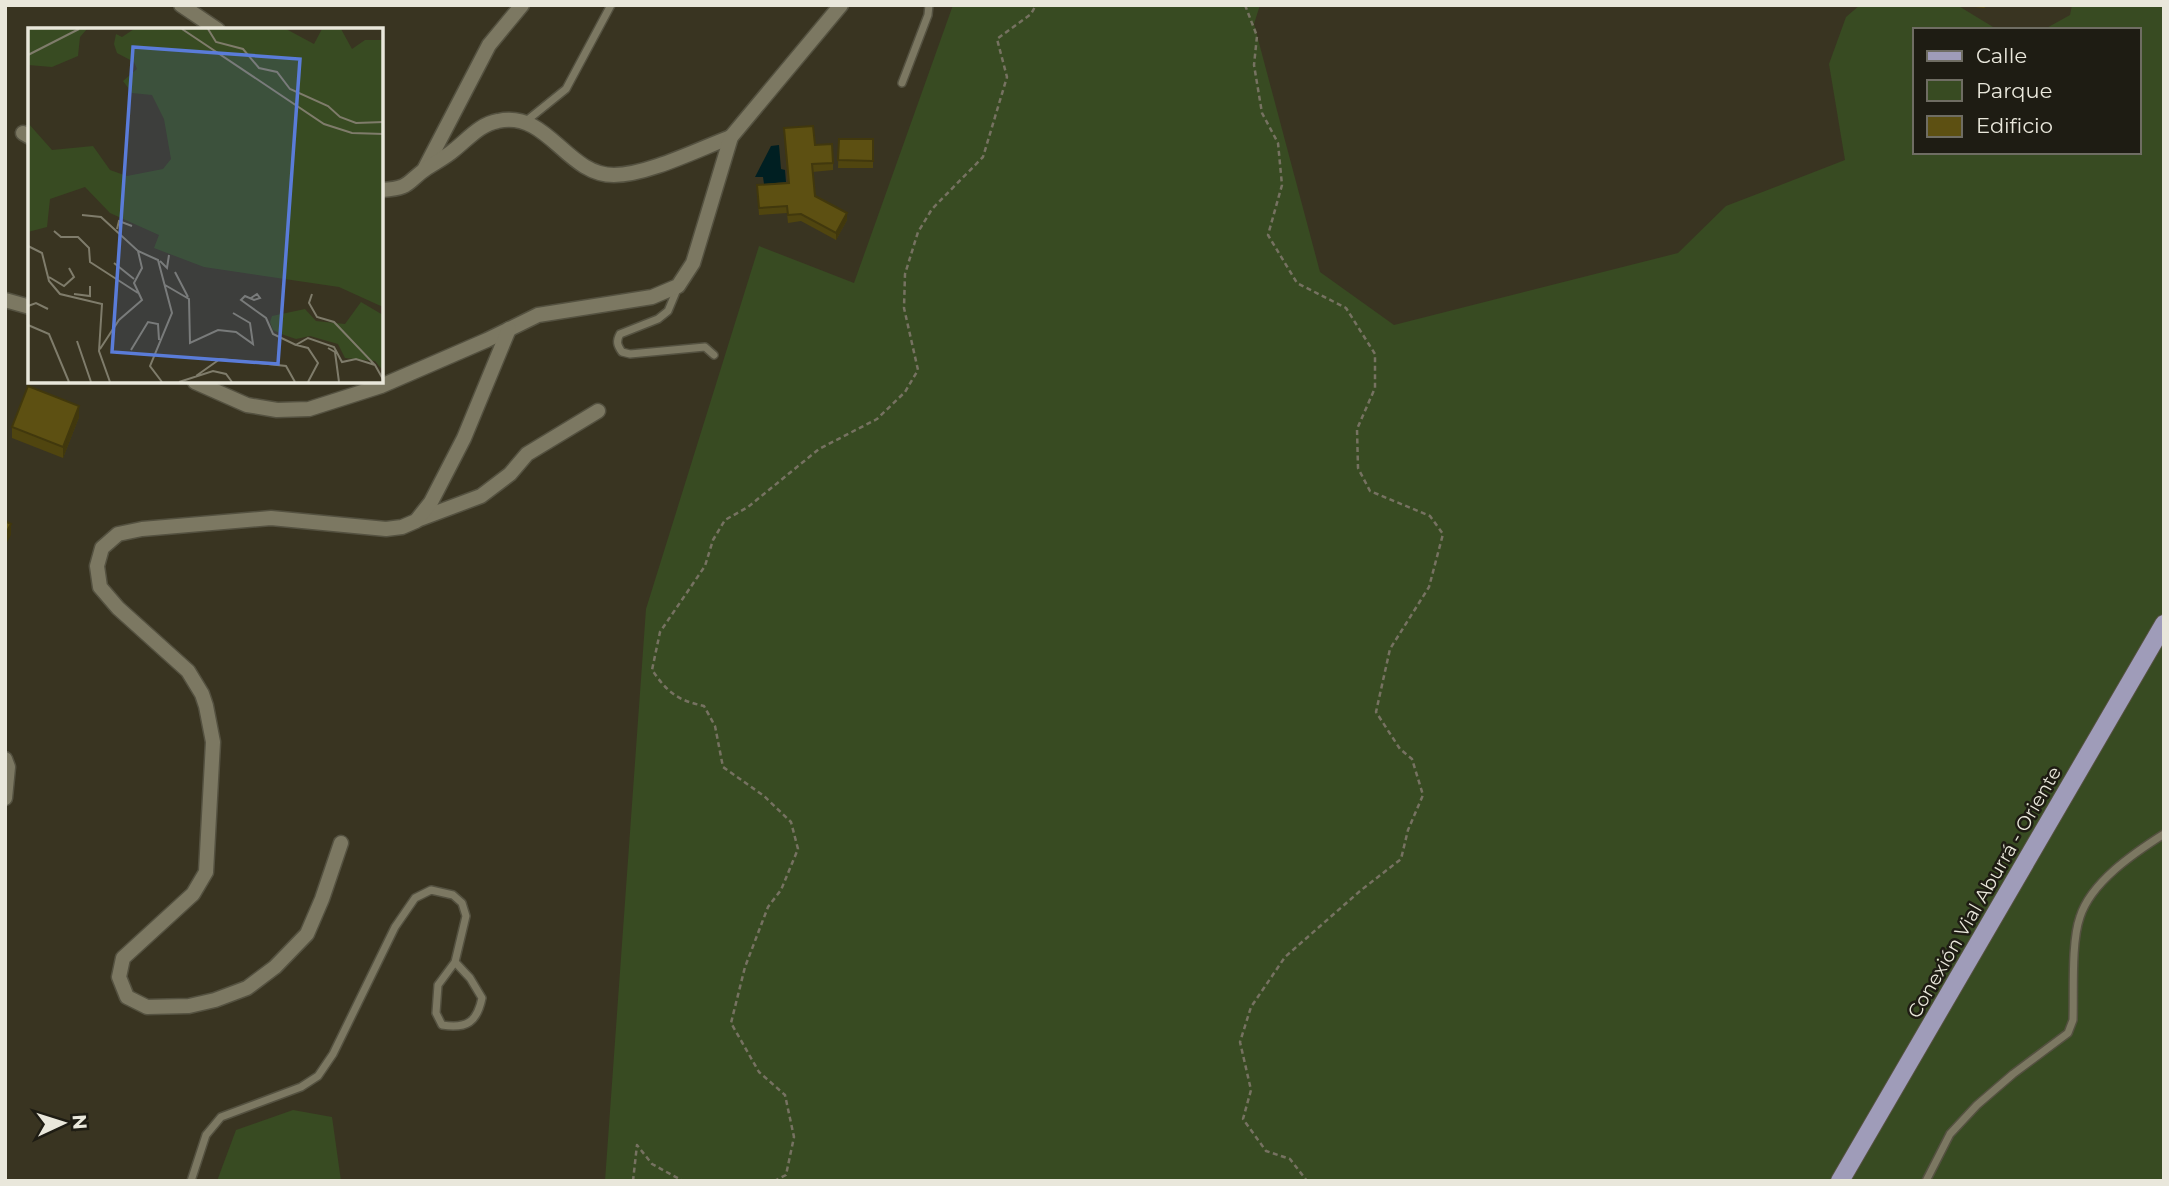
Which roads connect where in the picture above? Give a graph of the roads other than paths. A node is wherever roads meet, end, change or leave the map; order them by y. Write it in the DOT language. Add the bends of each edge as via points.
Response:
graph roads {
  1 [pos="181,5"];
  2 [pos="522,5"];
  3 [pos="611,5"];
  4 [pos="841,5"];
  5 [pos="929,5"];
  6 [pos="215,28"];
  7 [pos="902,83"];
  8 [pos="525,122"];
  9 [pos="731,137"];
  10 [pos="424,170"];
  11 [pos="383,190"];
  12 [pos="678,286"];
  13 [pos="5,300"];
  14 [pos="28,306"];
  15 [pos="509,329"];
  16 [pos="714,355"];
  17 [pos="197,383"];
  18 [pos="598,411"];
  19 [pos="416,521"];
  20 [pos="2164,624"];
  21 [pos="5,759"];
  22 [pos="5,798"];
  23 [pos="2164,834"];
  24 [pos="341,844"];
  25 [pos="454,962"];
  26 [pos="191,1181"];
  27 [pos="1840,1181"];
  28 [pos="1926,1181"];
  1 -- 6 [label="street"];
  2 -- 10 [label="street" via="489,45"];
  3 -- 8 [label="lane" via="566,89"];
  4 -- 9 [label="street"];
  5 -- 7 [label="lane"];
  8 -- 9 [label="street" via="579,163 613,176 668,162"];
  8 -- 10 [label="street" via="498,121 480,127"];
  9 -- 12 [label="street" via="693,263"];
  10 -- 11 [label="street" via="412,183"];
  12 -- 15 [label="street" via="652,297 538,315"];
  12 -- 16 [label="lane" via="668,312 620,334 618,346 630,354 705,347"];
  13 -- 14 [label="street"];
  15 -- 17 [label="street" via="381,386 309,409 247,405"];
  15 -- 19 [label="street" via="464,438"];
  18 -- 19 [label="street" via="527,454 481,496"];
  19 -- 24 [label="street" via="386,529 271,518 142,528 118,534 102,548 97,566 100,587 188,671 206,706 213,742 206,872 192,894 123,958 119,977 127,998 147,1007 190,1006 247,988 307,934"];
  20 -- 27 [label="main road, Conexión Vial Aburrá - Oriente"];
  21 -- 22 [label="street"];
  23 -- 28 [label="lane" via="2128,858 2093,893 2080,916 2073,1020 2068,1033 1968,1115 1950,1134"];
  25 -- 25 [label="lane" via="438,985 436,1013 442,1025 456,1027 470,1023 482,998"];
  25 -- 26 [label="lane" via="466,916 462,903 453,895 431,890 415,898 394,927 318,1076 301,1087 221,1117 206,1135"];
}
